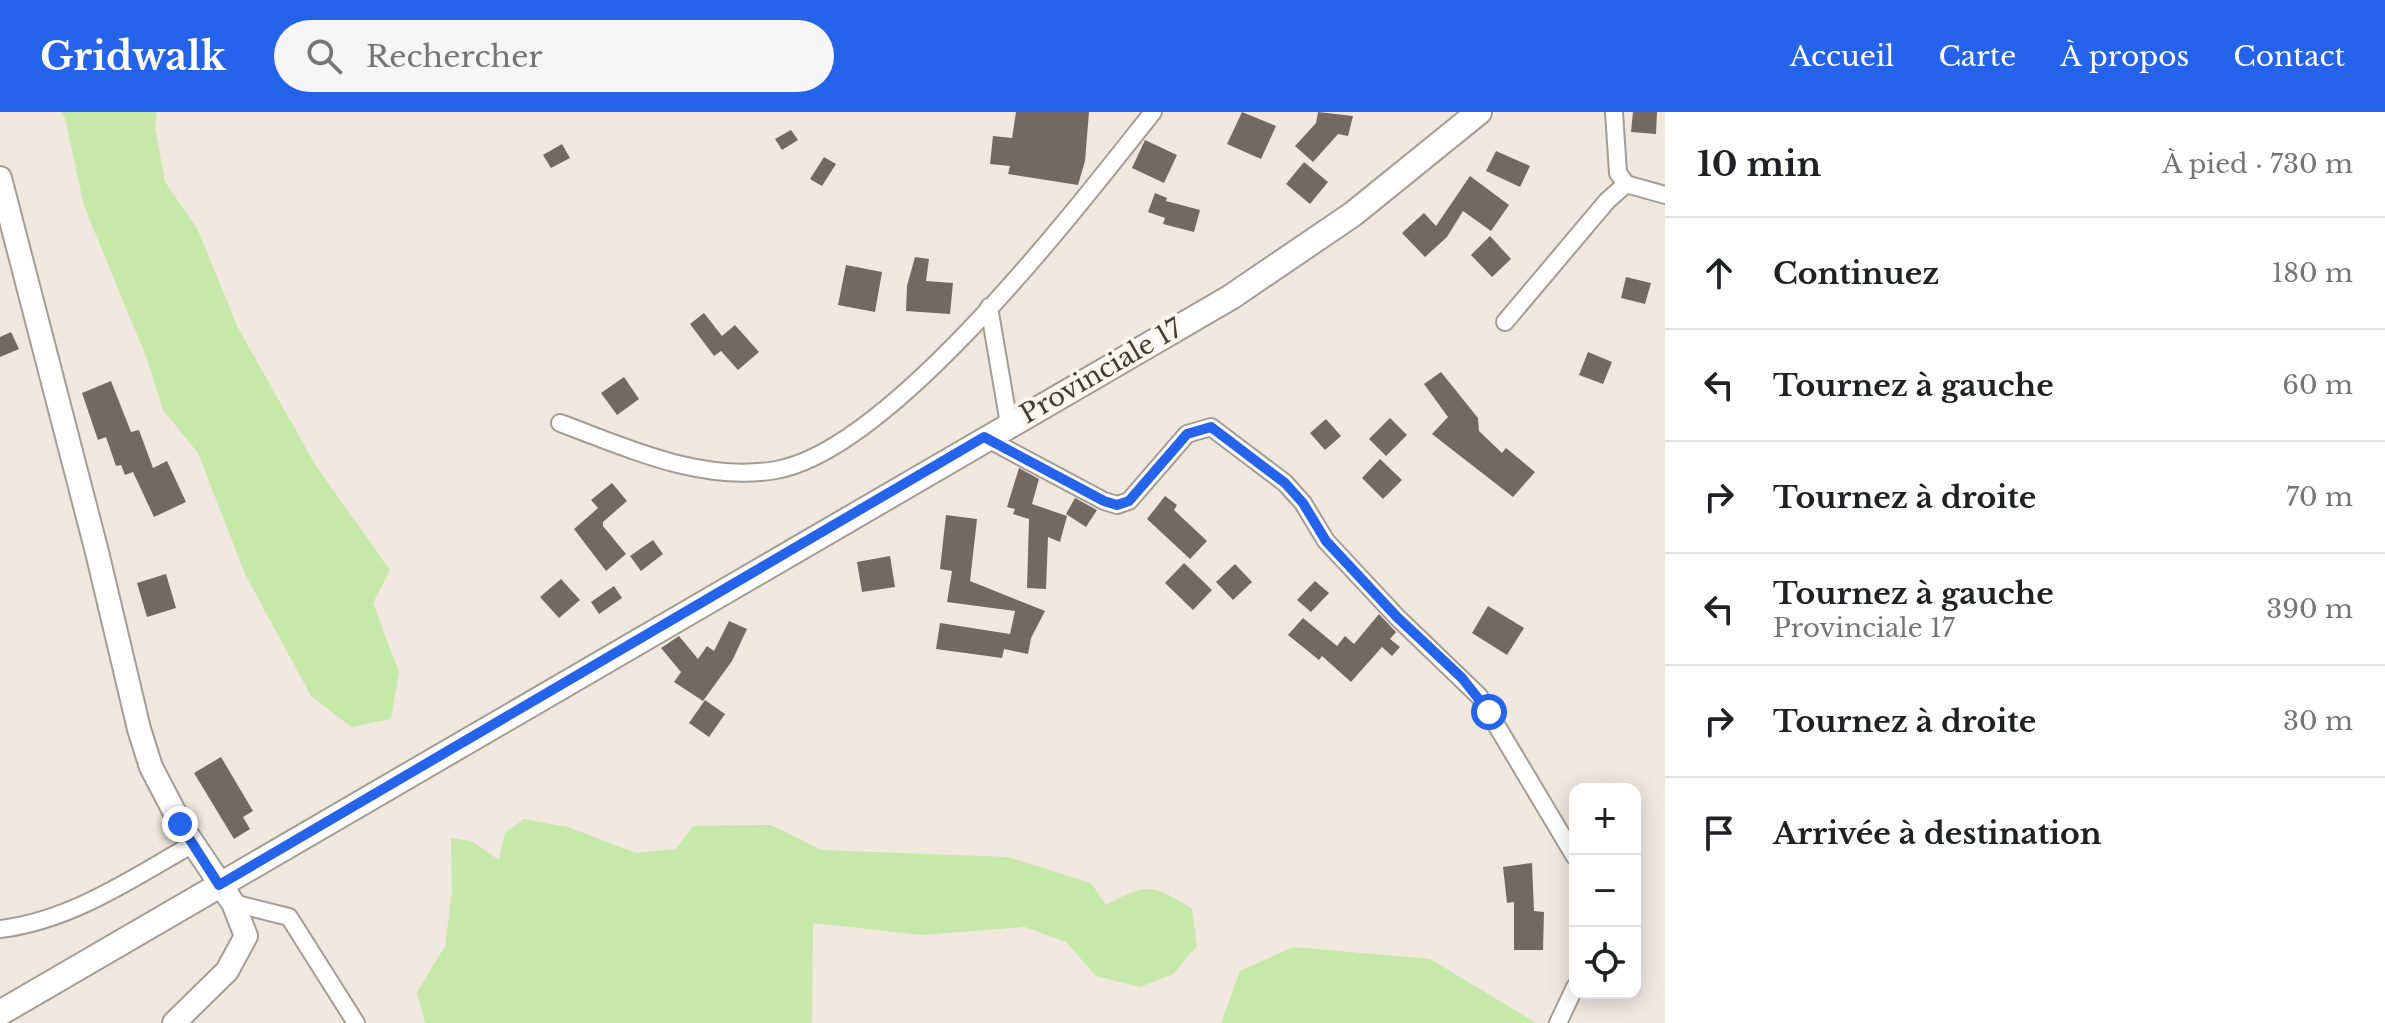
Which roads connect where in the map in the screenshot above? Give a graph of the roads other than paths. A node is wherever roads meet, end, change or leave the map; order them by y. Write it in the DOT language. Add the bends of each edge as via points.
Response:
graph roads {
  1 [pos="1153,112"];
  2 [pos="1479,112"];
  3 [pos="1614,112"];
  4 [pos="0,178"];
  5 [pos="1626,184"];
  6 [pos="1665,195"];
  7 [pos="989,307"];
  8 [pos="1505,322"];
  9 [pos="560,423"];
  10 [pos="1009,424"];
  11 [pos="984,437"];
  12 [pos="191,845"];
  13 [pos="1574,855"];
  14 [pos="226,894"];
  15 [pos="0,929"];
  16 [pos="1569,999"];
  17 [pos="0,1013"];
  18 [pos="174,1023"];
  19 [pos="356,1023"];
  20 [pos="1558,1023"];
  1 -- 7 [label="street"];
  2 -- 10 [label="main road, Provinciale 17" via="1353,214 1231,297"];
  3 -- 5 [label="street" via="1615,159"];
  4 -- 12 [label="street" via="139,729 151,767"];
  5 -- 6 [label="street"];
  5 -- 8 [label="street"];
  7 -- 9 [label="street" via="937,363 883,409 818,454 778,469 716,471 686,466"];
  7 -- 10 [label="street"];
  10 -- 11 [label="main road, Provinciale 17"];
  11 -- 13 [label="street" via="1117,505 1129,501 1187,434 1211,427 1224,434 1285,483 1343,561 1479,696"];
  11 -- 14 [label="main road, Provinciale 17"];
  12 -- 14 [label="street"];
  12 -- 15 [label="street" via="101,896"];
  14 -- 17 [label="main road, Provinciale 17"];
  14 -- 18 [label="street" via="246,936 241,950"];
  14 -- 19 [label="street" via="289,917"];
  16 -- 20 [label="street"];
}
